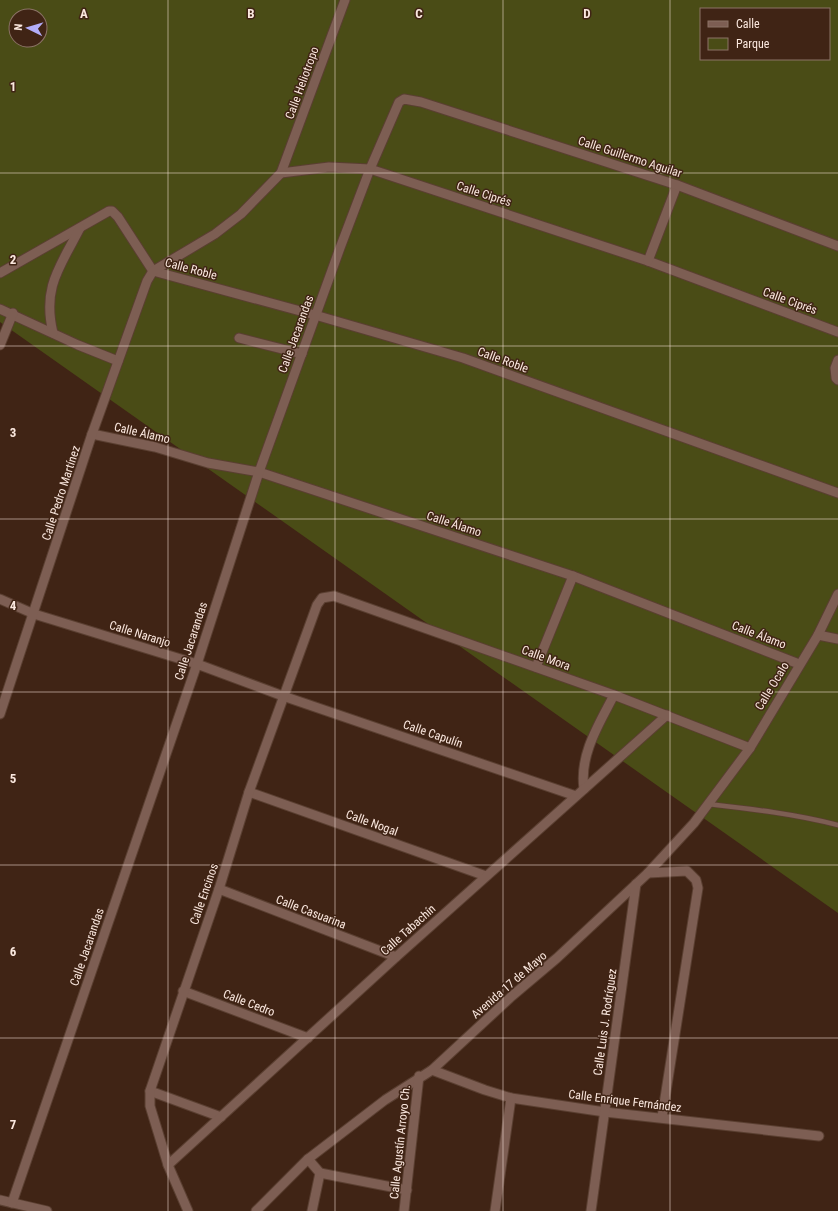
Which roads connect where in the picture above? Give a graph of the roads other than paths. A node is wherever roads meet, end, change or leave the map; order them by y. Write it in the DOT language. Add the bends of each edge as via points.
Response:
graph roads {
  1 [pos="345,0"];
  2 [pos="411,100"];
  3 [pos="370,168"];
  4 [pos="281,173"];
  5 [pos="677,185"];
  6 [pos="80,227"];
  7 [pos="838,246"];
  8 [pos="648,261"];
  9 [pos="153,271"];
  10 [pos="0,273"];
  11 [pos="0,309"];
  12 [pos="13,313"];
  13 [pos="315,315"];
  14 [pos="838,332"];
  15 [pos="53,333"];
  16 [pos="239,338"];
  17 [pos="0,345"];
  18 [pos="302,354"];
  19 [pos="838,360"];
  20 [pos="118,361"];
  21 [pos="838,380"];
  22 [pos="92,434"];
  23 [pos="259,472"];
  24 [pos="838,493"];
  25 [pos="573,576"];
  26 [pos="838,594"];
  27 [pos="334,596"];
  28 [pos="0,598"];
  29 [pos="34,614"];
  30 [pos="818,635"];
  31 [pos="838,639"];
  32 [pos="197,664"];
  33 [pos="799,664"];
  34 [pos="536,667"];
  35 [pos="614,695"];
  36 [pos="283,696"];
  37 [pos="0,714"];
  38 [pos="667,715"];
  39 [pos="750,748"];
  40 [pos="584,789"];
  41 [pos="249,792"];
  42 [pos="576,796"];
  43 [pos="708,804"];
  44 [pos="838,825"];
  45 [pos="648,873"];
  46 [pos="486,876"];
  47 [pos="636,884"];
  48 [pos="218,889"];
  49 [pos="396,957"];
  50 [pos="183,991"];
  51 [pos="308,1038"];
  52 [pos="432,1070"];
  53 [pos="419,1076"];
  54 [pos="150,1091"];
  55 [pos="511,1098"];
  56 [pos="605,1112"];
  57 [pos="221,1117"];
  58 [pos="662,1117"];
  59 [pos="820,1136"];
  60 [pos="308,1159"];
  61 [pos="168,1165"];
  62 [pos="320,1173"];
  63 [pos="407,1190"];
  64 [pos="0,1200"];
  65 [pos="12,1203"];
  66 [pos="47,1211"];
  67 [pos="188,1211"];
  68 [pos="256,1211"];
  69 [pos="312,1211"];
  70 [pos="404,1211"];
  71 [pos="495,1211"];
  72 [pos="590,1211"];
  1 -- 4 [label="street, Calle Heliotropo"];
  2 -- 3 [label="street, Calle Jacarandas" via="404,99 399,102"];
  2 -- 5 [label="street, Calle Guillermo Aguilar"];
  3 -- 4 [label="street, Calle Ciprés" via="329,167"];
  3 -- 8 [label="street, Calle Ciprés"];
  3 -- 13 [label="street, Calle Jacarandas"];
  4 -- 9 [label="street" via="241,214 221,230"];
  5 -- 7 [label="street, Calle Guillermo Aguilar"];
  5 -- 8 [label="street"];
  6 -- 9 [label="street" via="112,211"];
  6 -- 10 [label="street"];
  6 -- 15 [label="street" via="51,287 49,315"];
  8 -- 14 [label="street, Calle Ciprés"];
  9 -- 13 [label="street, Calle Roble"];
  9 -- 20 [label="street, Calle Pedro Martínez"];
  11 -- 12 [label="street"];
  12 -- 15 [label="street"];
  12 -- 17 [label="street"];
  13 -- 18 [label="street, Calle Jacarandas"];
  13 -- 24 [label="street, Calle Roble" via="463,358"];
  15 -- 20 [label="street"];
  16 -- 18 [label="street"];
  18 -- 23 [label="street, Calle Jacarandas"];
  19 -- 21 [label="street" via="835,368"];
  20 -- 22 [label="street, Calle Pedro Martínez"];
  22 -- 23 [label="street, Calle Álamo" via="155,447 208,463"];
  22 -- 29 [label="street, Calle Pedro Martínez"];
  23 -- 25 [label="street, Calle Álamo"];
  23 -- 32 [label="street, Calle Jacarandas"];
  25 -- 33 [label="street, Calle Álamo"];
  25 -- 34 [label="street"];
  26 -- 30 [label="street, Calle Ocalo"];
  27 -- 34 [label="street, Calle Mora"];
  27 -- 36 [label="street, Calle Encinos" via="322,598 316,605"];
  28 -- 29 [label="street, Calle Naranjo"];
  29 -- 32 [label="street, Calle Naranjo"];
  29 -- 37 [label="street, Calle Pedro Martínez"];
  30 -- 31 [label="street"];
  30 -- 33 [label="street, Calle Ocalo"];
  32 -- 36 [label="street, Calle Naranjo"];
  32 -- 65 [label="street, Calle Jacarandas"];
  33 -- 39 [label="street, Calle Ocalo"];
  34 -- 35 [label="street, Calle Mora"];
  35 -- 38 [label="street, Calle Mora"];
  35 -- 40 [label="street" via="585,757 582,775"];
  36 -- 41 [label="street, Calle Encinos"];
  36 -- 42 [label="street, Calle Capulín"];
  38 -- 39 [label="street, Calle Mora"];
  38 -- 40 [label="street, Calle Tabachín"];
  39 -- 43 [label="street, Avenida 17 de Mayo"];
  40 -- 42 [label="street, Calle Tabachín"];
  41 -- 46 [label="street, Calle Nogal"];
  41 -- 48 [label="street, Calle Encinos"];
  42 -- 46 [label="street, Calle Tabachín"];
  43 -- 44 [label="lane" via="781,813"];
  43 -- 45 [label="street, Avenida 17 de Mayo"];
  45 -- 47 [label="street, Avenida 17 de Mayo"];
  45 -- 58 [label="street" via="687,871 696,880 698,888"];
  46 -- 49 [label="street, Calle Tabachín"];
  47 -- 52 [label="street, Avenida 17 de Mayo"];
  47 -- 56 [label="street, Calle Luis J. Rodríguez"];
  48 -- 49 [label="street, Calle Casuarina"];
  48 -- 50 [label="street, Calle Encinos"];
  49 -- 51 [label="street, Calle Tabachín"];
  50 -- 51 [label="street, Calle Cedro"];
  50 -- 54 [label="street, Calle Encinos"];
  51 -- 57 [label="street, Calle Tabachín"];
  52 -- 53 [label="street, Avenida 17 de Mayo"];
  52 -- 55 [label="street, Calle Enrique Fernández"];
  53 -- 60 [label="street, Avenida 17 de Mayo"];
  53 -- 63 [label="street, Calle Agustín Arroyo Ch."];
  54 -- 57 [label="street"];
  54 -- 61 [label="street, Calle Encinos" via="150,1106"];
  55 -- 56 [label="street, Calle Enrique Fernández"];
  55 -- 71 [label="street"];
  56 -- 58 [label="street, Calle Enrique Fernández"];
  56 -- 72 [label="street, Calle Luis J. Rodríguez"];
  57 -- 61 [label="street, Calle Tabachín"];
  58 -- 59 [label="street, Calle Enrique Fernández"];
  60 -- 62 [label="street"];
  60 -- 68 [label="street, Avenida 17 de Mayo"];
  61 -- 67 [label="street, Calle Encinos"];
  62 -- 63 [label="street"];
  62 -- 69 [label="street"];
  63 -- 70 [label="street, Calle Agustín Arroyo Ch."];
  64 -- 65 [label="street"];
  65 -- 66 [label="street"];
}
